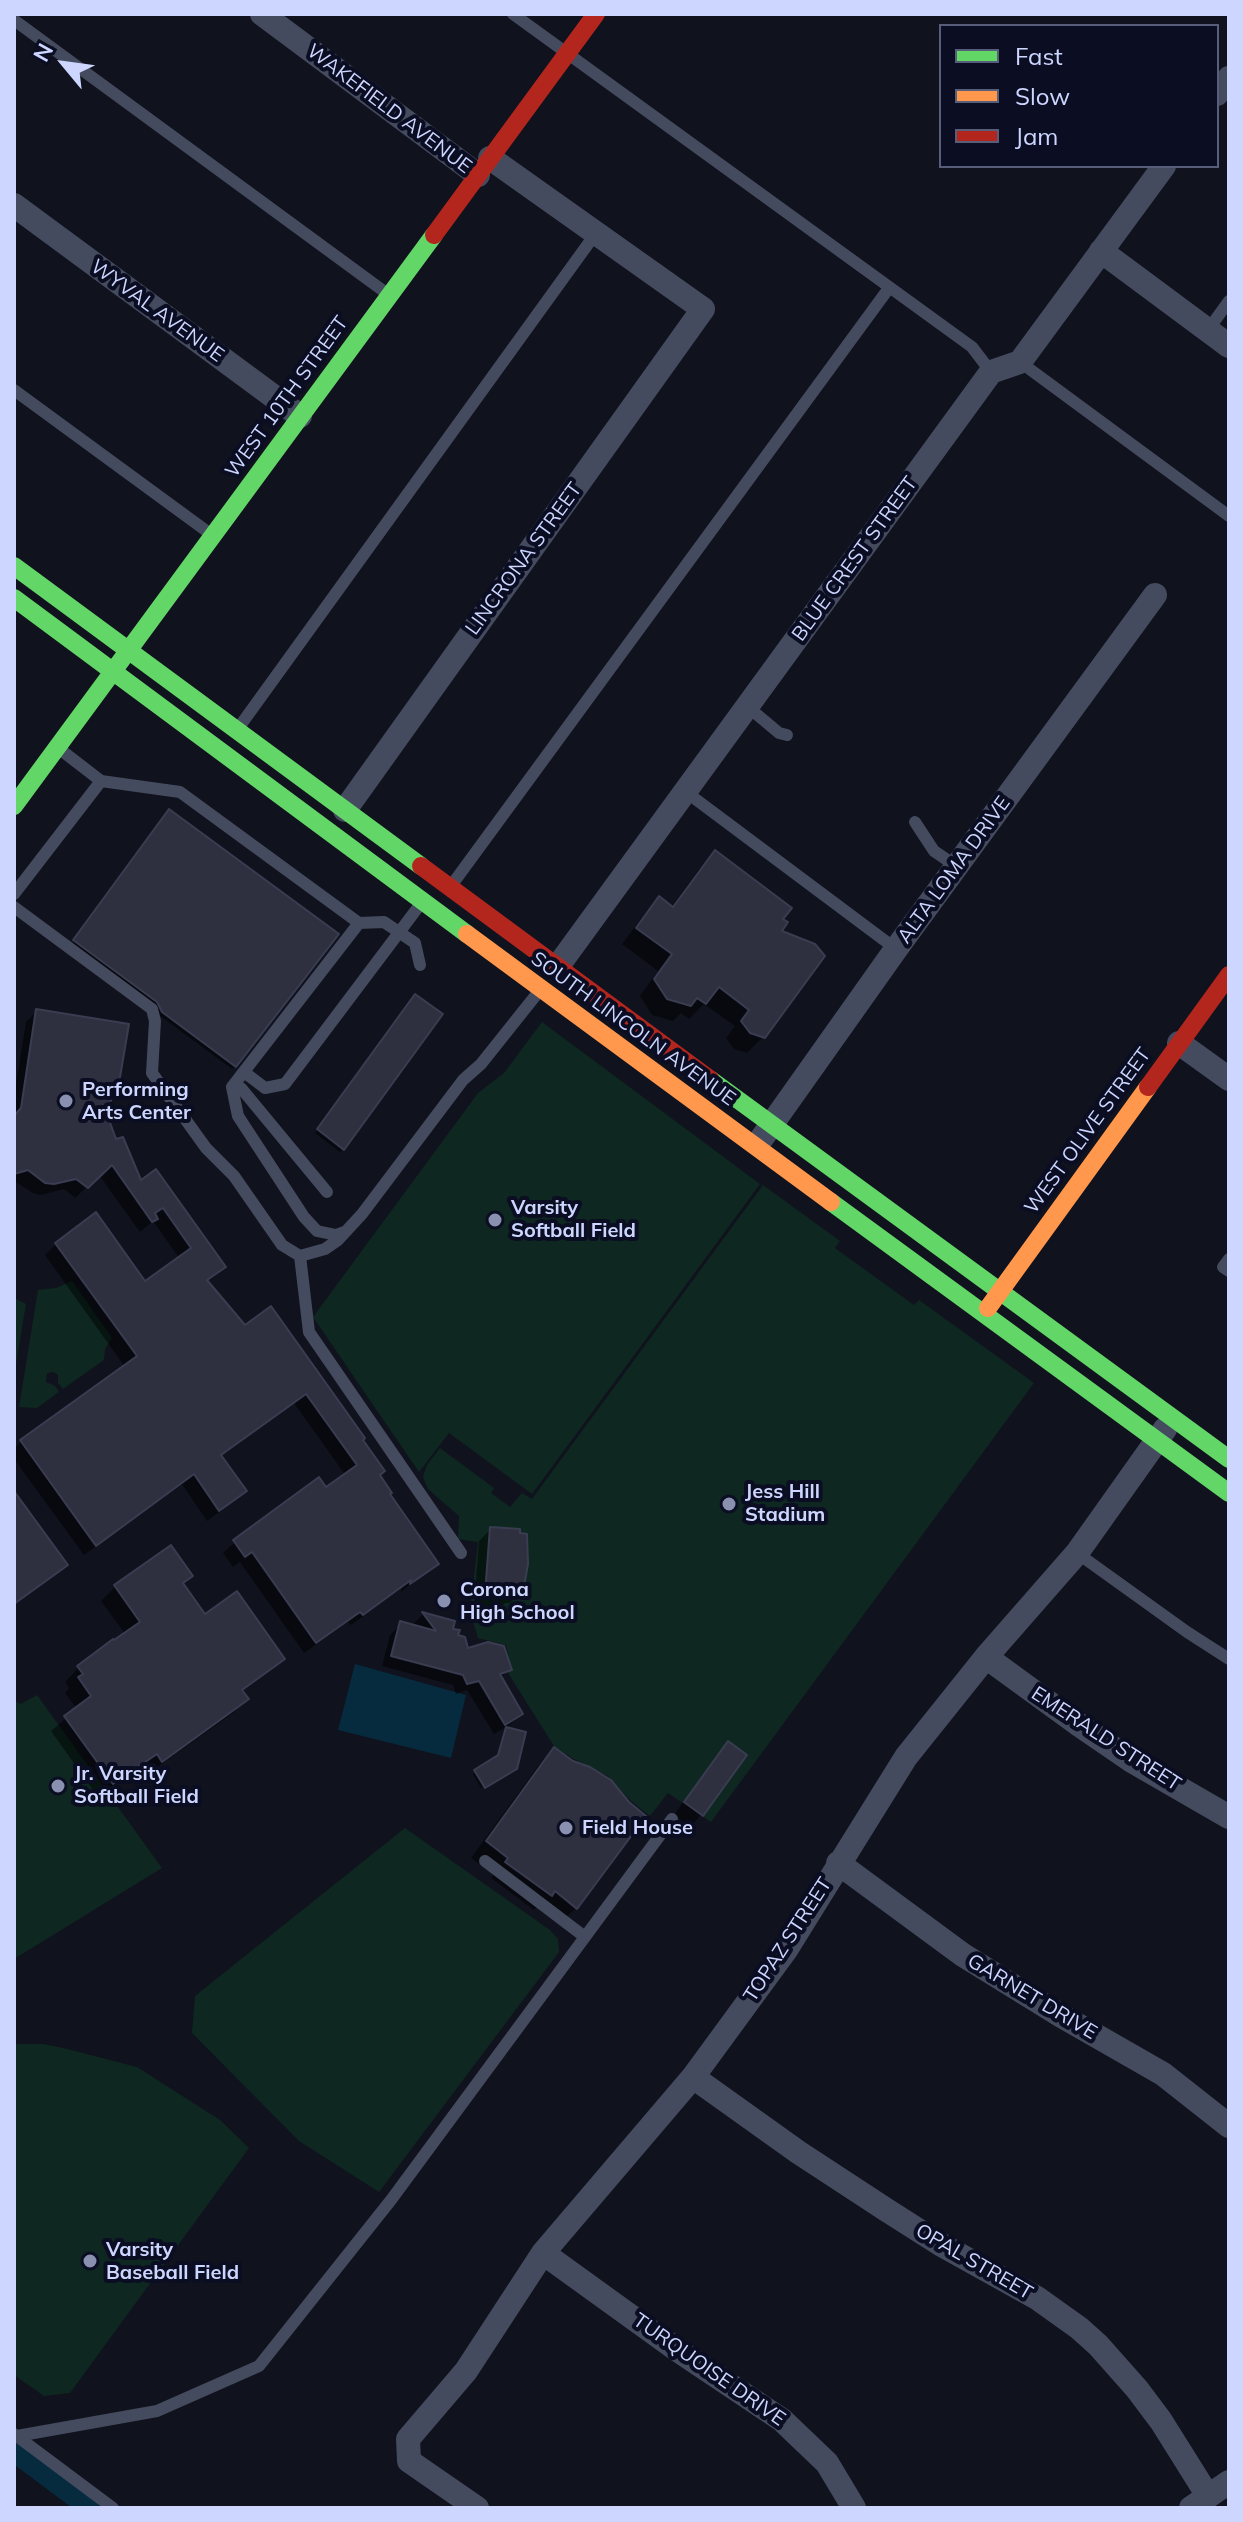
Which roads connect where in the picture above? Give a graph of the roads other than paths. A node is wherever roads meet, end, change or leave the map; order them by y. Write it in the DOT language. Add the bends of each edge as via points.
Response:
graph roads {
  1 [pos="262,14"];
  2 [pos="513,14"];
  3 [pos="596,14"];
  4 [pos="14,20"];
  5 [pos="567,54"];
  6 [pos="484,167"];
  7 [pos="1163,168"];
  8 [pos="14,205"];
  9 [pos="596,233"];
  10 [pos="1101,251"];
  11 [pos="889,288"];
  12 [pos="390,296"];
  13 [pos="1229,301"];
  14 [pos="703,309"];
  15 [pos="1208,330"];
  16 [pos="1229,346"];
  17 [pos="1020,362"];
  18 [pos="991,372"];
  19 [pos="14,390"];
  20 [pos="300,416"];
  21 [pos="1229,516"];
  22 [pos="213,536"];
  23 [pos="14,566"];
  24 [pos="1155,595"];
  25 [pos="14,598"];
  26 [pos="129,649"];
  27 [pos="113,671"];
  28 [pos="748,707"];
  29 [pos="237,730"];
  30 [pos="787,735"];
  31 [pos="57,747"];
  32 [pos="101,781"];
  33 [pos="686,792"];
  34 [pos="14,806"];
  35 [pos="345,810"];
  36 [pos="915,822"];
  37 [pos="956,866"];
  38 [pos="450,887"];
  39 [pos="14,894"];
  40 [pos="422,902"];
  41 [pos="14,907"];
  42 [pos="359,923"];
  43 [pos="400,933"];
  44 [pos="896,949"];
  45 [pos="420,965"];
  46 [pos="558,966"];
  47 [pos="1229,975"];
  48 [pos="541,989"];
  49 [pos="1179,1043"];
  50 [pos="244,1072"];
  51 [pos="1229,1079"];
  52 [pos="232,1087"];
  53 [pos="771,1124"];
  54 [pos="756,1147"];
  55 [pos="327,1192"];
  56 [pos="348,1230"];
  57 [pos="300,1256"];
  58 [pos="1229,1259"];
  59 [pos="1229,1271"];
  60 [pos="999,1292"];
  61 [pos="984,1314"];
  62 [pos="1173,1417"];
  63 [pos="1157,1440"];
  64 [pos="1229,1459"];
  65 [pos="1229,1493"];
  66 [pos="461,1553"];
  67 [pos="1077,1553"];
  68 [pos="986,1657"];
  69 [pos="1229,1659"];
  70 [pos="1229,1817"];
  71 [pos="672,1819"];
  72 [pos="485,1861"];
  73 [pos="838,1863"];
  74 [pos="585,1937"];
  75 [pos="693,2077"];
  76 [pos="1229,2126"];
  77 [pos="543,2253"];
  78 [pos="15,2435"];
  79 [pos="1229,2482"];
  80 [pos="1199,2502"];
  81 [pos="113,2508"];
  82 [pos="477,2508"];
  83 [pos="854,2508"];
  1 -- 6 [label="street, WAKEFIELD AVENUE"];
  2 -- 5 [label="lane"];
  3 -- 5 [label="main road, WEST 10TH STREET"];
  4 -- 12 [label="lane"];
  5 -- 6 [label="main road, WEST 10TH STREET"];
  5 -- 11 [label="lane"];
  6 -- 9 [label="street, WAKEFIELD AVENUE"];
  6 -- 12 [label="main road, WEST 10TH STREET"];
  7 -- 10 [label="street"];
  8 -- 20 [label="street, WYVAL AVENUE"];
  9 -- 14 [label="street, WAKEFIELD AVENUE"];
  9 -- 29 [label="lane"];
  10 -- 15 [label="street"];
  10 -- 17 [label="street"];
  11 -- 18 [label="lane" via="972,347"];
  11 -- 38 [label="lane"];
  12 -- 20 [label="main road, WEST 10TH STREET"];
  13 -- 15 [label="lane"];
  14 -- 35 [label="street, LINCRONA STREET"];
  15 -- 16 [label="street"];
  17 -- 18 [label="street"];
  17 -- 21 [label="lane"];
  18 -- 28 [label="street, BLUE CREST STREET"];
  19 -- 22 [label="lane"];
  20 -- 22 [label="main road, WEST 10TH STREET"];
  22 -- 26 [label="main road, WEST 10TH STREET"];
  23 -- 26 [label="main road, SOUTH LINCOLN AVENUE"];
  24 -- 37 [label="street, ALTA LOMA DRIVE"];
  25 -- 27 [label="main road, SOUTH LINCOLN AVENUE"];
  26 -- 27 [label="main road, WEST 10TH STREET"];
  26 -- 29 [label="main road, SOUTH LINCOLN AVENUE"];
  27 -- 31 [label="main road, WEST 10TH STREET"];
  27 -- 40 [label="main road, SOUTH LINCOLN AVENUE"];
  28 -- 30 [label="lane"];
  28 -- 33 [label="street, BLUE CREST STREET"];
  29 -- 35 [label="main road, SOUTH LINCOLN AVENUE"];
  31 -- 32 [label="lane"];
  31 -- 34 [label="main road, WEST 10TH STREET"];
  32 -- 39 [label="lane"];
  32 -- 42 [label="lane" via="180,792"];
  33 -- 44 [label="lane"];
  33 -- 46 [label="street, BLUE CREST STREET"];
  35 -- 38 [label="main road, SOUTH LINCOLN AVENUE"];
  36 -- 37 [label="lane" via="934,851"];
  37 -- 44 [label="street, ALTA LOMA DRIVE"];
  38 -- 46 [label="main road, SOUTH LINCOLN AVENUE"];
  40 -- 43 [label="lane"];
  40 -- 48 [label="main road, SOUTH LINCOLN AVENUE"];
  41 -- 57 [label="lane" via="152,1009 152,1073 282,1245"];
  42 -- 43 [label="lane" via="384,922"];
  42 -- 50 [label="lane"];
  43 -- 45 [label="lane" via="415,943"];
  43 -- 50 [label="lane" via="285,1084 265,1088"];
  44 -- 53 [label="street, ALTA LOMA DRIVE"];
  46 -- 48 [label="lane"];
  46 -- 53 [label="main road, SOUTH LINCOLN AVENUE"];
  47 -- 49 [label="main road, WEST OLIVE STREET"];
  48 -- 54 [label="main road, SOUTH LINCOLN AVENUE"];
  48 -- 56 [label="lane"];
  49 -- 51 [label="street"];
  49 -- 60 [label="main road, WEST OLIVE STREET"];
  50 -- 52 [label="lane"];
  52 -- 55 [label="lane" via="241,1088"];
  52 -- 56 [label="lane" via="238,1116 304,1217 317,1231 336,1235"];
  53 -- 54 [label="street, ALTA LOMA DRIVE"];
  53 -- 60 [label="main road, SOUTH LINCOLN AVENUE"];
  54 -- 61 [label="main road, SOUTH LINCOLN AVENUE"];
  56 -- 57 [label="lane" via="325,1249"];
  57 -- 66 [label="lane" via="309,1332"];
  58 -- 59 [label="lane" via="1223,1267"];
  60 -- 61 [label="main road, WEST OLIVE STREET"];
  60 -- 62 [label="main road, SOUTH LINCOLN AVENUE"];
  61 -- 63 [label="main road, SOUTH LINCOLN AVENUE"];
  62 -- 63 [label="street, TOPAZ STREET"];
  62 -- 64 [label="main road, SOUTH LINCOLN AVENUE"];
  63 -- 65 [label="main road, SOUTH LINCOLN AVENUE"];
  63 -- 67 [label="street, TOPAZ STREET"];
  67 -- 68 [label="street, TOPAZ STREET"];
  67 -- 69 [label="lane"];
  68 -- 70 [label="street, EMERALD STREET" via="1132,1761"];
  68 -- 73 [label="street, TOPAZ STREET" via="906,1757"];
  71 -- 74 [label="lane"];
  72 -- 74 [label="lane"];
  73 -- 75 [label="street, TOPAZ STREET" via="786,1950"];
  73 -- 76 [label="street, GARNET DRIVE" via="963,1955 1163,2074"];
  74 -- 78 [label="lane" via="391,2200 259,2366 157,2411"];
  75 -- 77 [label="street, TOPAZ STREET"];
  75 -- 80 [label="street, OPAL STREET" via="885,2209 1079,2328 1161,2421"];
  77 -- 82 [label="street, TOPAZ STREET" via="466,2371 408,2439 409,2461"];
  77 -- 83 [label="street, TURQUOISE DRIVE" via="782,2420 827,2463"];
  78 -- 81 [label="lane"];
  79 -- 80 [label="street"];
}
